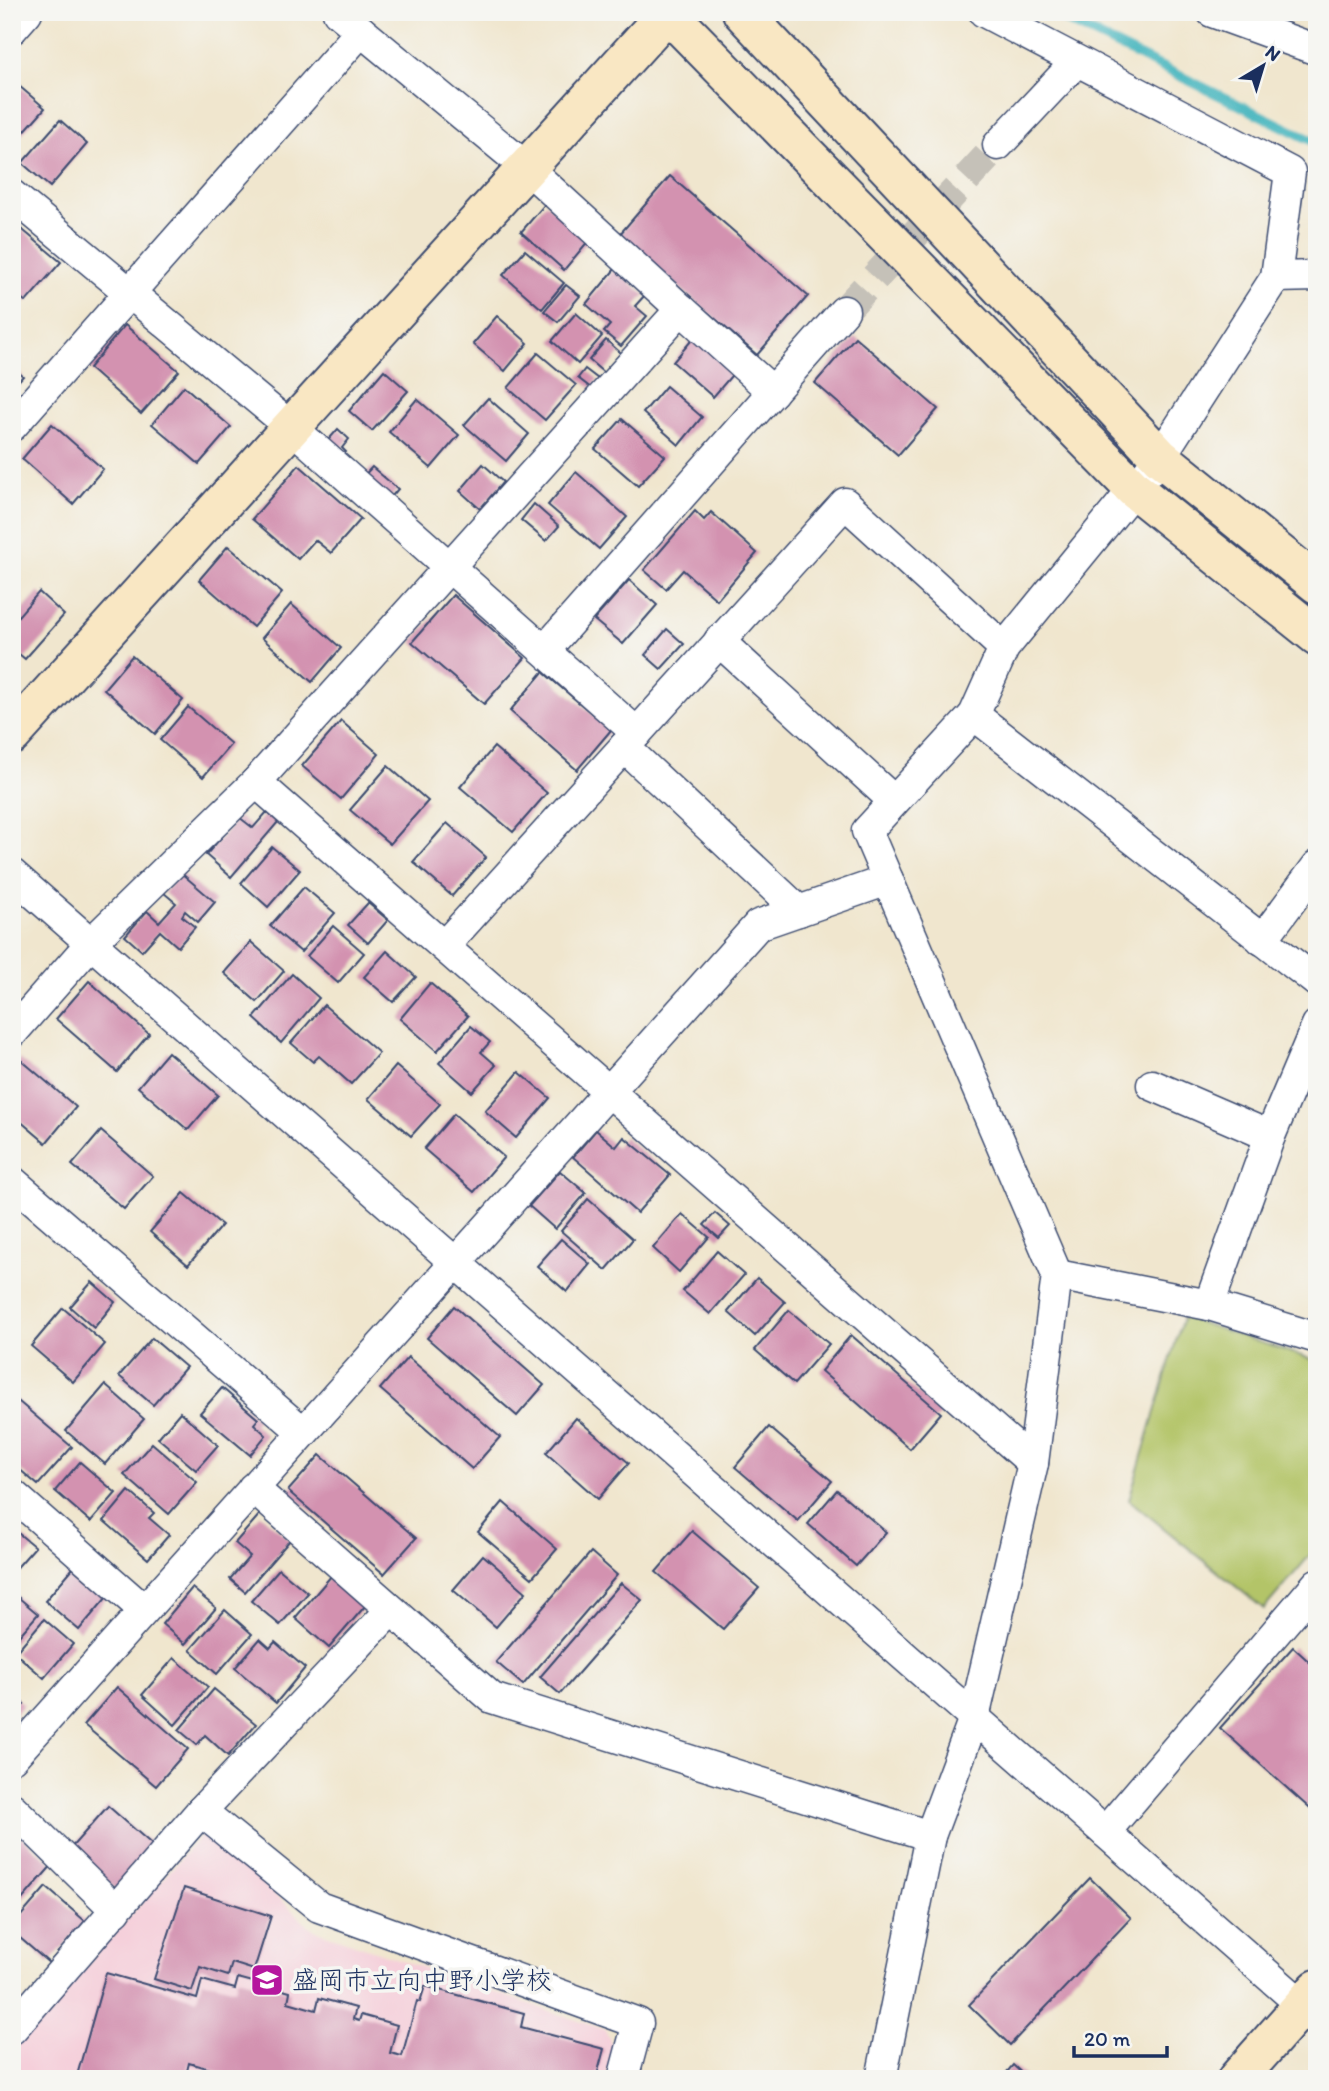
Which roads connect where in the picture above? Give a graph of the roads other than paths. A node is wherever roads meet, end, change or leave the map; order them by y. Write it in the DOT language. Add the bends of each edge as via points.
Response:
graph roads {
  1 [pos="27,12"];
  2 [pos="338,12"];
  3 [pos="668,12"];
  4 [pos="742,12"];
  5 [pos="984,12"];
  6 [pos="1212,12"];
  7 [pos="12,29"];
  8 [pos="361,31"];
  9 [pos="1317,50"];
  10 [pos="1077,61"];
  11 [pos="999,145"];
  12 [pos="527,168"];
  13 [pos="12,195"];
  14 [pos="1317,276"];
  15 [pos="1276,277"];
  16 [pos="129,293"];
  17 [pos="681,309"];
  18 [pos="844,311"];
  19 [pos="773,392"];
  20 [pos="12,426"];
  21 [pos="291,427"];
  22 [pos="1160,457"];
  23 [pos="1134,489"];
  24 [pos="452,567"];
  25 [pos="1317,584"];
  26 [pos="1317,636"];
  27 [pos="719,641"];
  28 [pos="1004,648"];
  29 [pos="545,650"];
  30 [pos="974,715"];
  31 [pos="12,735"];
  32 [pos="630,740"];
  33 [pos="256,782"];
  34 [pos="894,801"];
  35 [pos="1317,866"];
  36 [pos="12,874"];
  37 [pos="888,880"];
  38 [pos="800,911"];
  39 [pos="1262,940"];
  40 [pos="91,943"];
  41 [pos="443,946"];
  42 [pos="1317,982"];
  43 [pos="1317,1025"];
  44 [pos="12,1033"];
  45 [pos="1152,1085"];
  46 [pos="608,1090"];
  47 [pos="1270,1136"];
  48 [pos="12,1181"];
  49 [pos="454,1262"];
  50 [pos="1057,1275"];
  51 [pos="1209,1305"];
  52 [pos="1317,1338"];
  53 [pos="303,1432"];
  54 [pos="1033,1463"];
  55 [pos="253,1488"];
  56 [pos="12,1494"];
  57 [pos="1317,1584"];
  58 [pos="144,1610"];
  59 [pos="391,1610"];
  60 [pos="974,1718"];
  61 [pos="12,1758"];
  62 [pos="12,1808"];
  63 [pos="201,1811"];
  64 [pos="1105,1832"];
  65 [pos="930,1836"];
  66 [pos="116,1910"];
  67 [pos="1312,2004"];
  68 [pos="12,2029"];
  69 [pos="623,2079"];
  70 [pos="881,2079"];
  71 [pos="1237,2079"];
  1 -- 7 [label="street"];
  2 -- 8 [label="street"];
  3 -- 12 [label="street"];
  3 -- 23 [label="street"];
  4 -- 22 [label="street"];
  5 -- 10 [label="street"];
  6 -- 9 [label="street"];
  8 -- 12 [label="street"];
  8 -- 16 [label="street"];
  10 -- 11 [label="street"];
  10 -- 15 [label="street" via="1290,172"];
  12 -- 17 [label="street"];
  12 -- 21 [label="street"];
  13 -- 16 [label="street"];
  14 -- 15 [label="street"];
  15 -- 22 [label="street"];
  16 -- 20 [label="street"];
  16 -- 21 [label="street"];
  17 -- 19 [label="street"];
  17 -- 24 [label="street"];
  18 -- 19 [label="street"];
  19 -- 29 [label="street"];
  21 -- 24 [label="street"];
  21 -- 31 [label="street"];
  22 -- 23 [label="street"];
  22 -- 25 [label="street"];
  23 -- 26 [label="street"];
  23 -- 28 [label="street"];
  24 -- 29 [label="street"];
  24 -- 33 [label="street"];
  27 -- 28 [label="street" via="845,503"];
  27 -- 32 [label="street"];
  27 -- 34 [label="street"];
  28 -- 30 [label="street"];
  29 -- 32 [label="street"];
  30 -- 34 [label="street"];
  30 -- 39 [label="street"];
  32 -- 38 [label="street"];
  32 -- 41 [label="street"];
  33 -- 40 [label="street"];
  33 -- 41 [label="street"];
  34 -- 37 [label="street" via="867,831"];
  35 -- 39 [label="street"];
  36 -- 40 [label="street"];
  37 -- 38 [label="street"];
  37 -- 50 [label="street"];
  38 -- 46 [label="street" via="758,925"];
  39 -- 42 [label="street"];
  40 -- 44 [label="street"];
  40 -- 49 [label="street"];
  41 -- 46 [label="street"];
  43 -- 47 [label="street"];
  45 -- 47 [label="street"];
  46 -- 49 [label="street"];
  46 -- 54 [label="street"];
  47 -- 51 [label="street"];
  48 -- 53 [label="street"];
  49 -- 53 [label="street"];
  49 -- 60 [label="street"];
  50 -- 51 [label="street"];
  50 -- 54 [label="street"];
  51 -- 52 [label="street"];
  53 -- 55 [label="street"];
  54 -- 60 [label="street"];
  55 -- 58 [label="street"];
  55 -- 59 [label="street"];
  56 -- 58 [label="street"];
  57 -- 64 [label="street"];
  58 -- 61 [label="street"];
  59 -- 63 [label="street"];
  59 -- 65 [label="street" via="492,1698"];
  60 -- 64 [label="street"];
  60 -- 65 [label="street"];
  62 -- 66 [label="street"];
  63 -- 66 [label="street"];
  63 -- 69 [label="street" via="319,1907 638,2023"];
  64 -- 67 [label="street"];
  65 -- 70 [label="street"];
  66 -- 68 [label="street"];
  67 -- 71 [label="street"];
}
